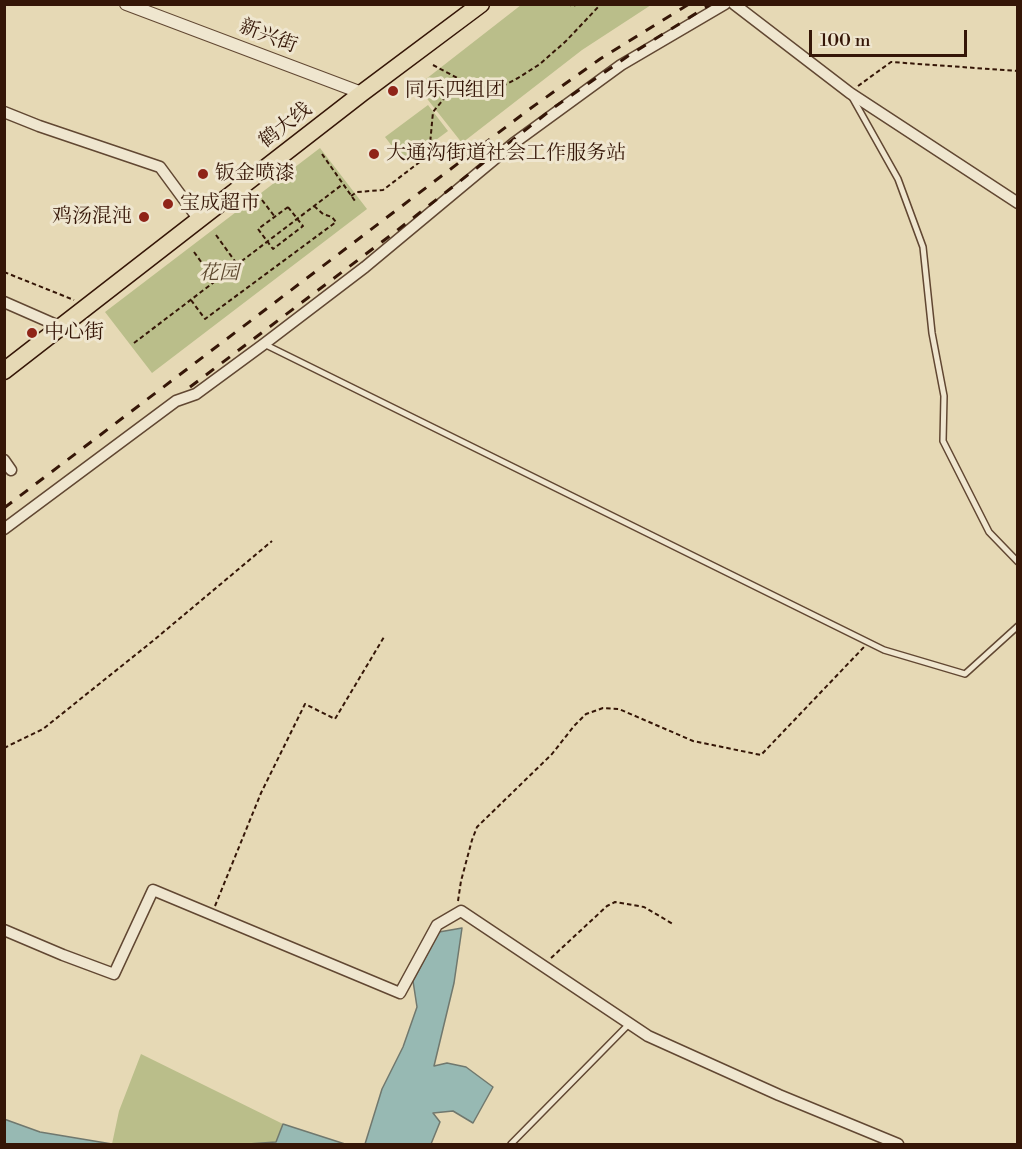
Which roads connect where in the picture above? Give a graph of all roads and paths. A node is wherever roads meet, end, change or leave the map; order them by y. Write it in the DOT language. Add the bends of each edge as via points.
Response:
graph roads {
  1 [pos="126,4"];
  2 [pos="567,4"];
  3 [pos="578,4"];
  4 [pos="601,4"];
  5 [pos="724,4"];
  6 [pos="734,4"];
  7 [pos="472,7"];
  8 [pos="433,65"];
  9 [pos="1017,71"];
  10 [pos="463,81"];
  11 [pos="362,93"];
  12 [pos="850,93"];
  13 [pos="4,112"];
  14 [pos="322,154"];
  15 [pos="343,184"];
  16 [pos="351,195"];
  17 [pos="262,200"];
  18 [pos="355,201"];
  19 [pos="1017,203"];
  20 [pos="314,206"];
  21 [pos="275,216"];
  22 [pos="297,219"];
  23 [pos="199,220"];
  24 [pos="216,235"];
  25 [pos="267,242"];
  26 [pos="194,252"];
  27 [pos="237,265"];
  28 [pos="4,272"];
  29 [pos="215,281"];
  30 [pos="191,300"];
  31 [pos="4,302"];
  32 [pos="88,306"];
  33 [pos="62,327"];
  34 [pos="134,343"];
  35 [pos="264,344"];
  36 [pos="4,371"];
  37 [pos="4,460"];
  38 [pos="12,470"];
  39 [pos="4,529"];
  40 [pos="272,541"];
  41 [pos="1017,562"];
  42 [pos="1017,626"];
  43 [pos="384,637"];
  44 [pos="868,642"];
  45 [pos="4,748"];
  46 [pos="457,914"];
  47 [pos="212,915"];
  48 [pos="673,924"];
  49 [pos="4,930"];
  50 [pos="542,967"];
  51 [pos="629,1024"];
  52 [pos="511,1144"];
  53 [pos="898,1144"];
  1 -- 11 [label="street, 新兴街"];
  2 -- 3 [label="path"];
  4 -- 10 [label="path" via="566,41 518,78 499,88"];
  5 -- 35 [label="street" via="621,65 514,143"];
  6 -- 12 [label="street"];
  7 -- 11 [label="highway, 鹤大线"];
  8 -- 10 [label="path"];
  9 -- 12 [label="path" via="891,62"];
  10 -- 16 [label="path" via="433,112 429,155 383,190"];
  11 -- 23 [label="highway, 鹤大线"];
  12 -- 19 [label="street"];
  12 -- 41 [label="lane" via="898,179 922,247 944,396 943,441 989,532"];
  13 -- 23 [label="street" via="160,167"];
  14 -- 15 [label="path"];
  15 -- 16 [label="path"];
  15 -- 20 [label="path"];
  16 -- 18 [label="path"];
  17 -- 21 [label="path"];
  20 -- 22 [label="path"];
  20 -- 30 [label="path" via="336,222 205,319"];
  21 -- 22 [label="path" via="288,207"];
  21 -- 25 [label="path" via="258,229"];
  22 -- 25 [label="path"];
  22 -- 25 [label="path" via="303,226 273,249"];
  23 -- 32 [label="highway, 鹤大线"];
  24 -- 27 [label="path"];
  25 -- 27 [label="path"];
  26 -- 29 [label="path"];
  27 -- 29 [label="path"];
  28 -- 32 [label="path"];
  29 -- 30 [label="path"];
  30 -- 34 [label="path"];
  31 -- 33 [label="street"];
  32 -- 33 [label="highway, 鹤大线"];
  33 -- 36 [label="highway, 鹤大线"];
  35 -- 39 [label="street" via="196,394 176,401"];
  35 -- 44 [label="lane"];
  37 -- 38 [label="street"];
  40 -- 45 [label="path" via="43,729"];
  42 -- 44 [label="lane" via="965,674"];
  43 -- 47 [label="path" via="335,719 305,704 261,793"];
  44 -- 46 [label="path" via="761,754 693,741 619,709 603,708 586,714 552,754 477,827 461,881"];
  46 -- 47 [label="street" via="437,926 400,993"];
  46 -- 50 [label="street" via="461,911"];
  47 -- 49 [label="street" via="153,890 114,974"];
  48 -- 50 [label="path" via="644,908 615,902"];
  50 -- 51 [label="street"];
  51 -- 52 [label="lane"];
  51 -- 53 [label="street" via="769,1091"];
}
